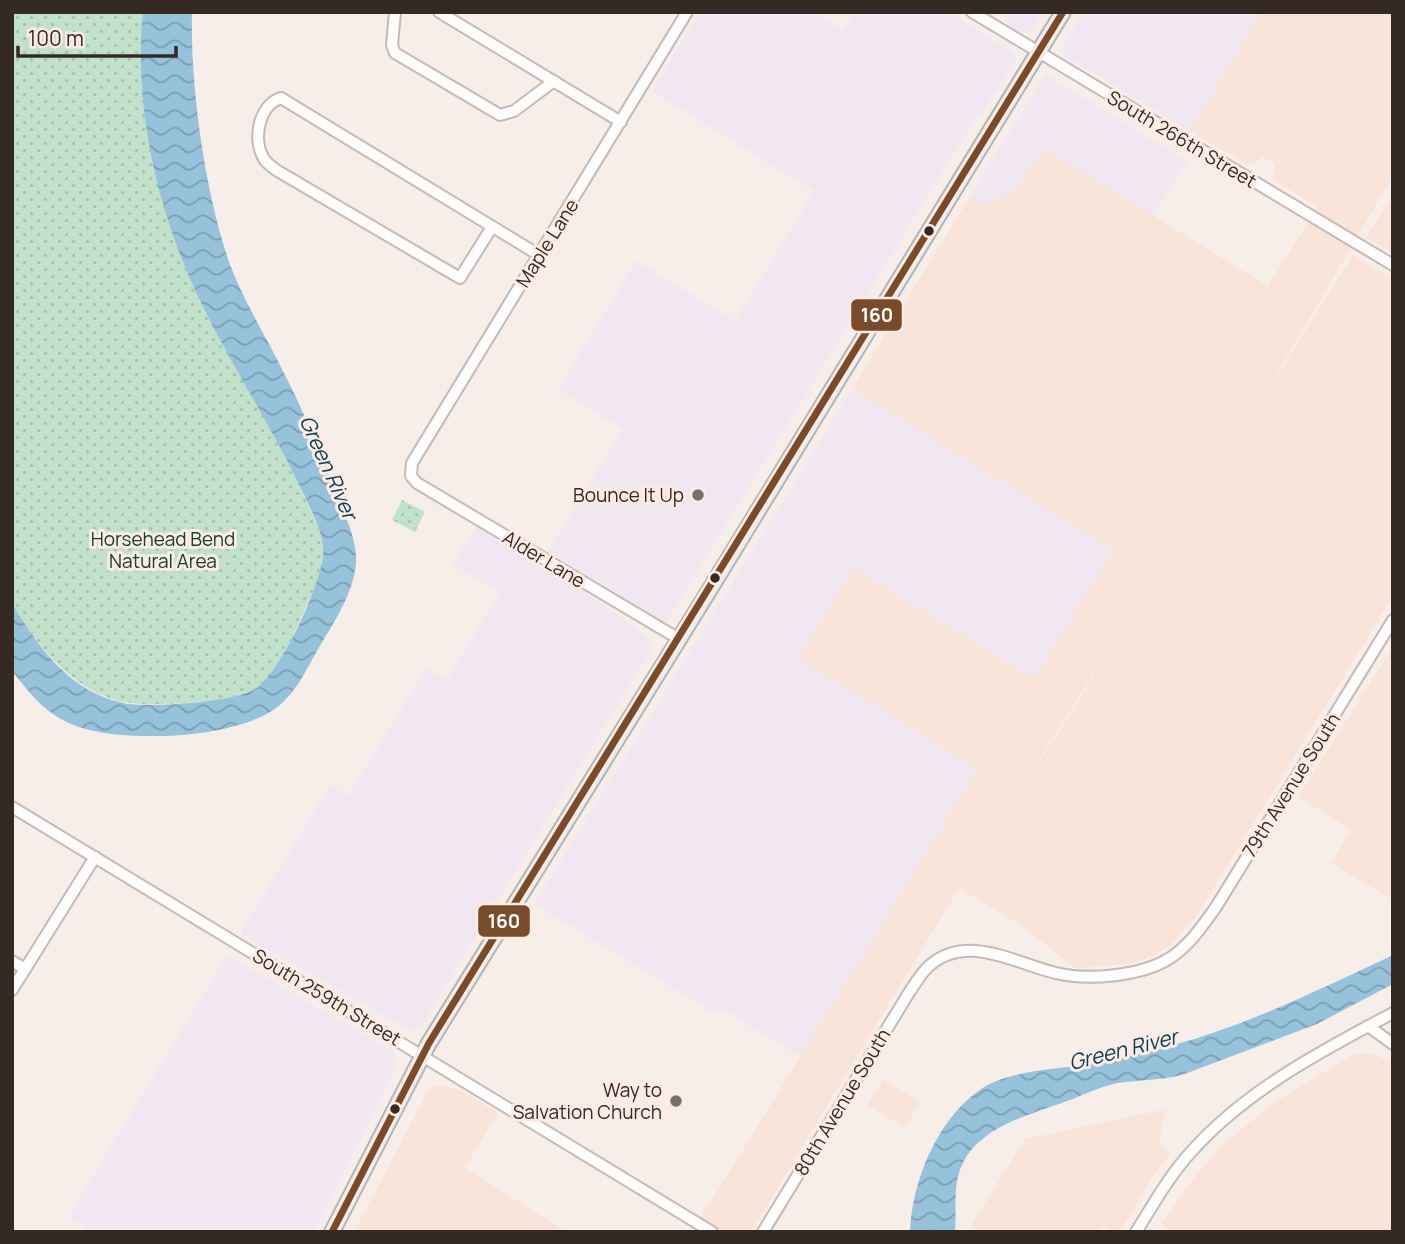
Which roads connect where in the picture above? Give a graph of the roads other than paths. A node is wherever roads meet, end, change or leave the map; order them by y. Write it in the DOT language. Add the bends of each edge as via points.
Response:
graph roads {
  1 [pos="395,12"];
  2 [pos="439,12"];
  3 [pos="687,12"];
  4 [pos="972,12"];
  5 [pos="995,12"];
  6 [pos="1063,12"];
  7 [pos="995,26"];
  8 [pos="1038,54"];
  9 [pos="554,81"];
  10 [pos="621,122"];
  11 [pos="492,227"];
  12 [pos="539,255"];
  13 [pos="1393,265"];
  14 [pos="411,476"];
  15 [pos="1393,620"];
  16 [pos="679,639"];
  17 [pos="12,807"];
  18 [pos="95,857"];
  19 [pos="12,961"];
  20 [pos="25,969"];
  21 [pos="922,973"];
  22 [pos="12,990"];
  23 [pos="1393,1013"];
  24 [pos="1368,1027"];
  25 [pos="1393,1044"];
  26 [pos="422,1055"];
  27 [pos="332,1232"];
  28 [pos="712,1232"];
  29 [pos="763,1232"];
  30 [pos="1136,1232"];
  1 -- 9 [label="street" via="395,52 500,115 514,111"];
  2 -- 9 [label="street"];
  3 -- 10 [label="street, Maple Lane"];
  4 -- 7 [label="street, South 266th Street"];
  5 -- 7 [label="street"];
  6 -- 8 [label="main road"];
  7 -- 8 [label="street, South 266th Street"];
  8 -- 13 [label="street, South 266th Street"];
  8 -- 16 [label="main road"];
  9 -- 10 [label="street"];
  10 -- 12 [label="street, Maple Lane"];
  11 -- 11 [label="street" via="460,278 276,170 264,159 258,143 263,111 281,98"];
  11 -- 12 [label="street"];
  12 -- 14 [label="street, Maple Lane" via="412,463"];
  14 -- 16 [label="street, Alder Lane"];
  15 -- 21 [label="street, 79th Avenue South" via="1216,907 1185,946 1169,958 1120,974 1072,977 973,950 948,955"];
  16 -- 26 [label="main road"];
  17 -- 18 [label="street, South 259th Street"];
  18 -- 20 [label="street"];
  18 -- 26 [label="street, South 259th Street"];
  19 -- 20 [label="street"];
  20 -- 22 [label="street"];
  21 -- 29 [label="street, 80th Avenue South"];
  23 -- 24 [label="street"];
  24 -- 25 [label="street"];
  24 -- 30 [label="street" via="1257,1093 1220,1123 1177,1169"];
  26 -- 27 [label="main road"];
  26 -- 28 [label="street, South 259th Street"];
}
